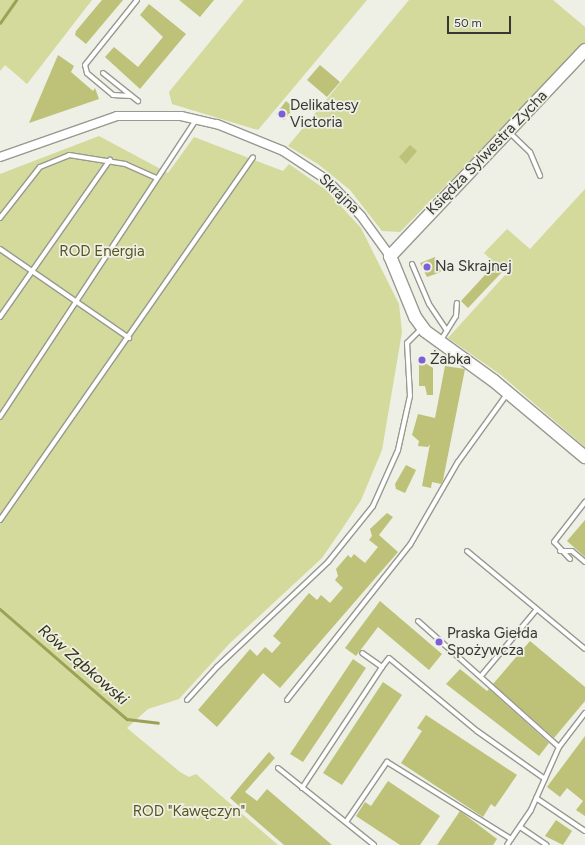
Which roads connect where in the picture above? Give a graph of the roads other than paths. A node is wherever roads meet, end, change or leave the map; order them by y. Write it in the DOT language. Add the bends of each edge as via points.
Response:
graph roads {
  1 [pos="137,0"];
  2 [pos="585,50"];
  3 [pos="103,73"];
  4 [pos="131,96"];
  5 [pos="138,101"];
  6 [pos="197,119"];
  7 [pos="508,132"];
  8 [pos="0,157"];
  9 [pos="254,158"];
  10 [pos="110,160"];
  11 [pos="540,176"];
  12 [pos="157,178"];
  13 [pos="0,218"];
  14 [pos="0,249"];
  15 [pos="390,256"];
  16 [pos="412,264"];
  17 [pos="32,272"];
  18 [pos="457,303"];
  19 [pos="77,304"];
  20 [pos="0,317"];
  21 [pos="422,328"];
  22 [pos="447,331"];
  23 [pos="129,338"];
  24 [pos="439,343"];
  25 [pos="509,393"];
  26 [pos="0,417"];
  27 [pos="585,457"];
  28 [pos="585,502"];
  29 [pos="0,520"];
  30 [pos="467,551"];
  31 [pos="560,551"];
  32 [pos="570,559"];
  33 [pos="585,562"];
  34 [pos="536,609"];
  35 [pos="418,621"];
  36 [pos="585,649"];
  37 [pos="362,653"];
  38 [pos="382,667"];
  39 [pos="481,676"];
  40 [pos="187,700"];
  41 [pos="287,700"];
  42 [pos="585,713"];
  43 [pos="559,747"];
  44 [pos="278,768"];
  45 [pos="545,780"];
  46 [pos="302,788"];
  47 [pos="536,798"];
  48 [pos="346,822"];
  49 [pos="520,827"];
  50 [pos="585,831"];
  51 [pos="511,839"];
  52 [pos="374,845"];
  53 [pos="507,845"];
  54 [pos="547,845"];
  1 -- 4 [label="lane" via="85,65 87,73 113,95"];
  2 -- 7 [label="street, Księdza Sylwestra Zycha"];
  3 -- 4 [label="lane"];
  4 -- 5 [label="lane"];
  6 -- 8 [label="street, Skrajna" via="137,115 113,117"];
  6 -- 12 [label="lane"];
  6 -- 15 [label="street, Skrajna" via="258,138 309,167 350,203"];
  7 -- 11 [label="lane" via="530,152"];
  7 -- 15 [label="street, Księdza Sylwestra Zycha"];
  9 -- 23 [label="lane"];
  10 -- 12 [label="lane"];
  10 -- 13 [label="lane" via="75,154 46,163"];
  10 -- 17 [label="lane"];
  12 -- 19 [label="lane"];
  14 -- 17 [label="lane"];
  15 -- 21 [label="street, Skrajna"];
  16 -- 22 [label="lane" via="429,304"];
  17 -- 19 [label="lane"];
  17 -- 20 [label="lane"];
  18 -- 22 [label="lane" via="456,316"];
  19 -- 23 [label="lane"];
  19 -- 26 [label="lane"];
  21 -- 24 [label="street, Skrajna"];
  21 -- 40 [label="lane" via="408,340 410,396 396,455 373,506 328,562 217,667"];
  22 -- 24 [label="lane"];
  23 -- 29 [label="lane"];
  24 -- 25 [label="street, Skrajna"];
  25 -- 27 [label="street, Skrajna"];
  25 -- 41 [label="lane" via="458,462 410,545"];
  28 -- 31 [label="lane" via="555,538"];
  30 -- 34 [label="lane"];
  31 -- 32 [label="lane"];
  31 -- 33 [label="lane" via="572,551"];
  34 -- 36 [label="lane"];
  34 -- 39 [label="lane"];
  35 -- 39 [label="lane"];
  37 -- 38 [label="lane"];
  38 -- 45 [label="lane" via="389,658 477,731"];
  38 -- 46 [label="lane"];
  39 -- 43 [label="lane"];
  42 -- 43 [label="lane"];
  43 -- 45 [label="lane"];
  44 -- 46 [label="lane"];
  45 -- 47 [label="lane"];
  46 -- 48 [label="lane"];
  47 -- 49 [label="lane"];
  47 -- 50 [label="lane"];
  48 -- 51 [label="lane" via="387,762"];
  48 -- 52 [label="lane"];
  49 -- 51 [label="lane"];
  49 -- 54 [label="lane"];
  51 -- 53 [label="lane"];
}
